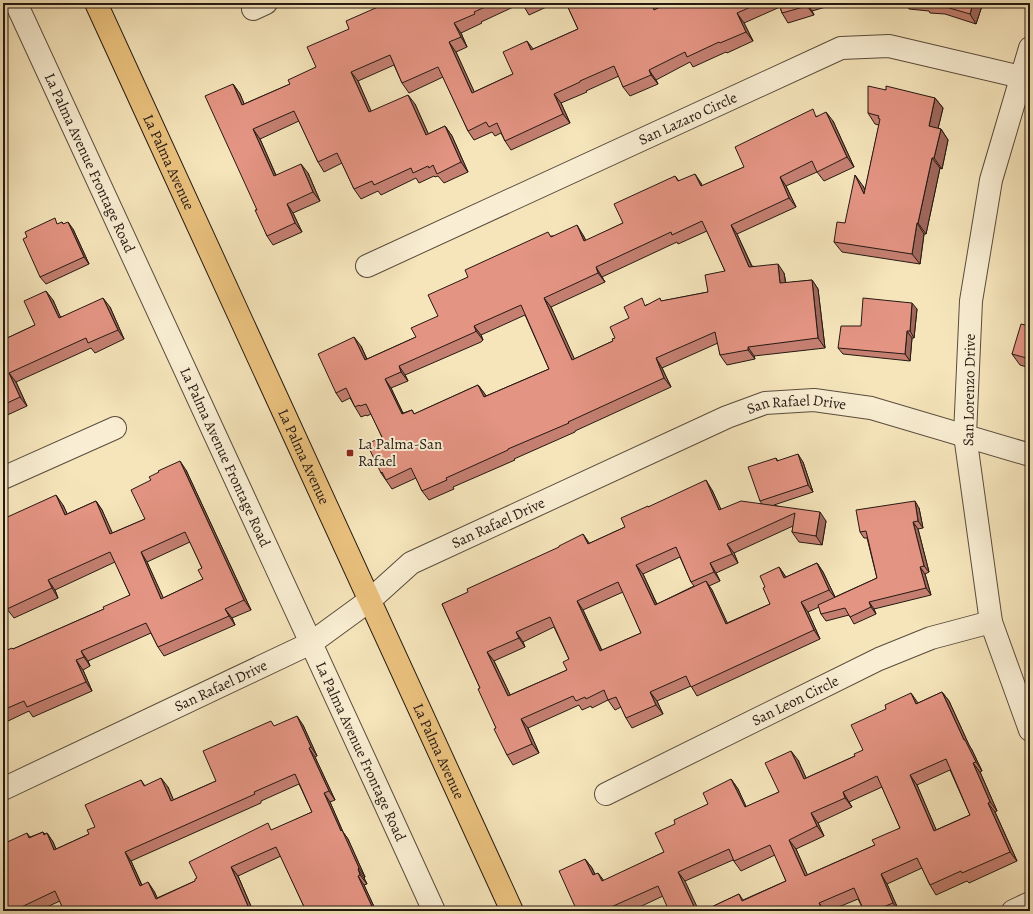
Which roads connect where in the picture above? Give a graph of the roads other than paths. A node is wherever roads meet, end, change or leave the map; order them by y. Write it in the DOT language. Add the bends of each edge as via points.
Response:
graph roads {
  1 [pos="16,3"];
  2 [pos="96,3"];
  3 [pos="1030,48"];
  4 [pos="1021,77"];
  5 [pos="367,266"];
  6 [pos="115,428"];
  7 [pos="965,435"];
  8 [pos="1030,455"];
  9 [pos="3,478"];
  10 [pos="370,600"];
  11 [pos="991,622"];
  12 [pos="311,643"];
  13 [pos="1030,730"];
  14 [pos="3,789"];
  15 [pos="606,794"];
  16 [pos="1030,903"];
  17 [pos="434,911"];
  18 [pos="512,911"];
  19 [pos="1013,911"];
  1 -- 12 [label="street, La Palma Avenue Frontage Road"];
  2 -- 10 [label="main road, La Palma Avenue"];
  3 -- 4 [label="street, San Lorenzo Drive"];
  4 -- 5 [label="street, San Lazaro Circle" via="889,46 841,48"];
  4 -- 7 [label="street, San Lorenzo Drive" via="991,180 971,300"];
  6 -- 9 [label="street"];
  7 -- 8 [label="street, San Rafael Drive"];
  7 -- 10 [label="street, San Rafael Drive" via="871,408 814,400 765,403 727,417 411,563"];
  7 -- 11 [label="street, San Lorenzo Drive"];
  10 -- 12 [label="street, San Rafael Drive"];
  10 -- 18 [label="main road, La Palma Avenue"];
  11 -- 13 [label="street, San Lorenzo Drive"];
  11 -- 15 [label="street, San Leon Circle" via="931,638 879,659"];
  12 -- 14 [label="street, San Rafael Drive"];
  12 -- 17 [label="street, La Palma Avenue Frontage Road"];
  16 -- 19 [label="street"];
}
